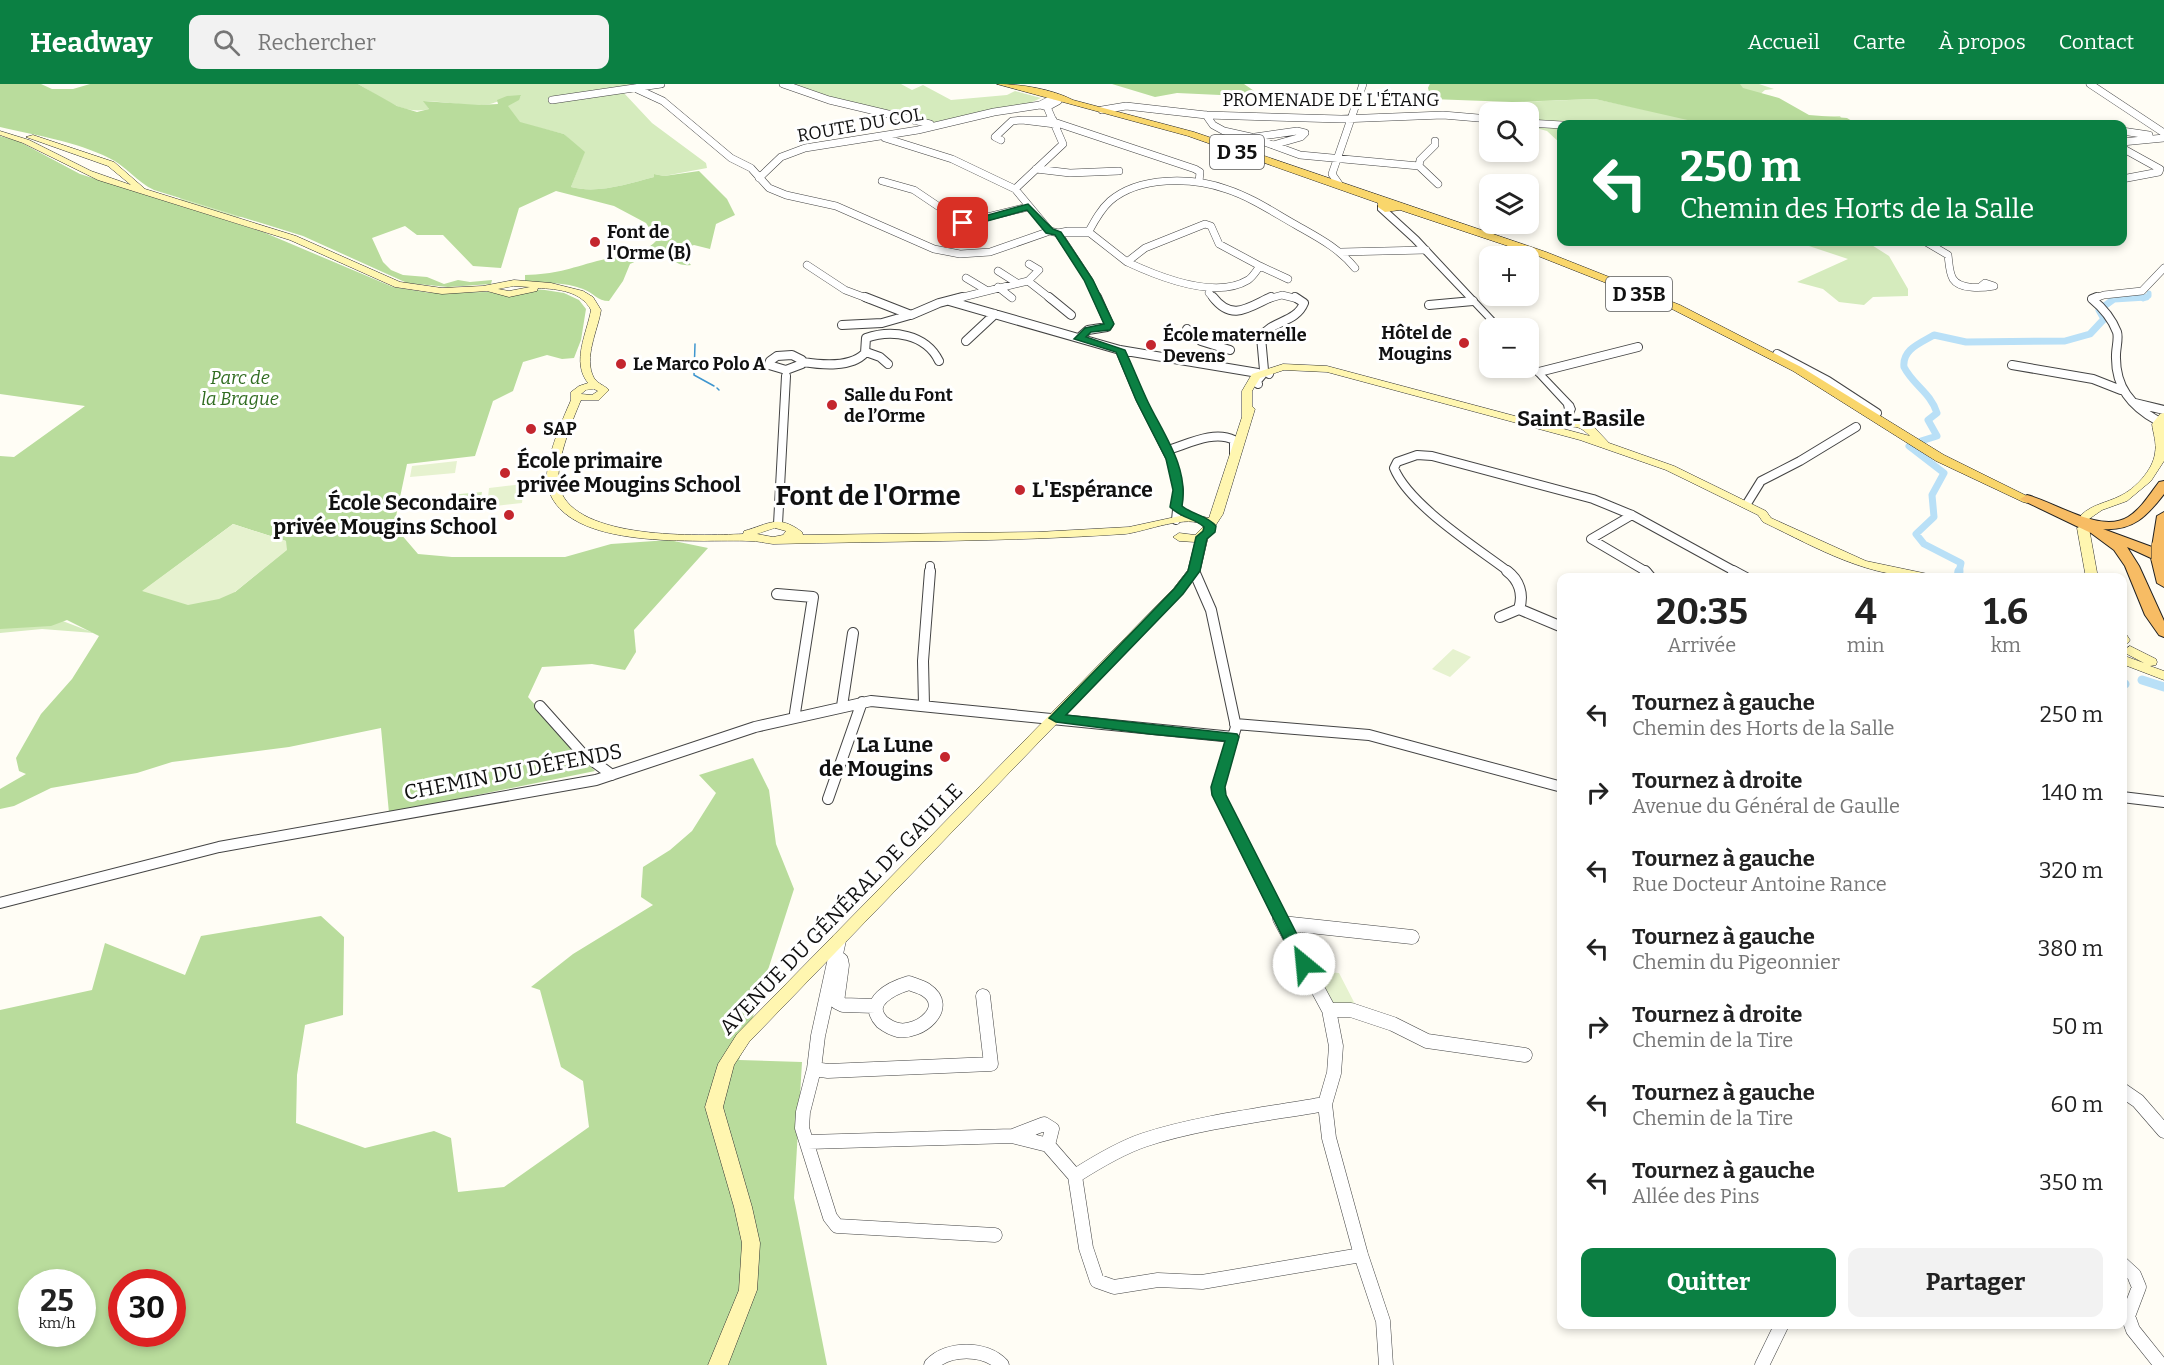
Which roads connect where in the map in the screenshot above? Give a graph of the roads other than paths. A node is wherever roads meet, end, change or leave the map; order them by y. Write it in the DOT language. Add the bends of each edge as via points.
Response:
graph roads {
  1 [pos="661,84"];
  2 [pos="783,84"];
  3 [pos="1362,84"];
  4 [pos="2090,84"];
  5 [pos="999,85"];
  6 [pos="638,89"];
  7 [pos="552,100"];
  8 [pos="1053,101"];
  9 [pos="1110,110"];
  10 [pos="1206,115"];
  11 [pos="1350,118"];
  12 [pos="1479,118"];
  13 [pos="1054,122"];
  14 [pos="1539,123"];
  15 [pos="1557,124"];
  16 [pos="940,126"];
  17 [pos="2160,129"];
  18 [pos="0,132"];
  19 [pos="2127,132"];
  20 [pos="879,137"];
  21 [pos="1251,137"];
  22 [pos="2164,138"];
  23 [pos="1001,140"];
  24 [pos="1435,141"];
  25 [pos="2127,142"];
  26 [pos="1273,145"];
  27 [pos="71,149"];
  28 [pos="2127,151"];
  29 [pos="51,156"];
  30 [pos="1336,160"];
  31 [pos="1419,166"];
  32 [pos="1036,169"];
  33 [pos="1119,171"];
  34 [pos="123,172"];
  35 [pos="1332,174"];
  36 [pos="101,178"];
  37 [pos="759,178"];
  38 [pos="2127,178"];
  39 [pos="1322,180"];
  40 [pos="882,181"];
  41 [pos="1199,182"];
  42 [pos="1339,184"];
  43 [pos="1438,184"];
  44 [pos="1015,189"];
  45 [pos="154,194"];
  46 [pos="1028,207"];
  47 [pos="1394,209"];
  48 [pos="1050,231"];
  49 [pos="1090,232"];
  50 [pos="1058,233"];
  51 [pos="1933,246"];
  52 [pos="1426,250"];
  53 [pos="1341,252"];
  54 [pos="1127,262"];
  55 [pos="1029,264"];
  56 [pos="807,266"];
  57 [pos="1260,266"];
  58 [pos="1355,268"];
  59 [pos="2164,268"];
  60 [pos="998,271"];
  61 [pos="966,278"];
  62 [pos="1288,279"];
  63 [pos="1028,281"];
  64 [pos="1017,283"];
  65 [pos="1980,287"];
  66 [pos="522,288"];
  67 [pos="998,288"];
  68 [pos="986,290"];
  69 [pos="1209,293"];
  70 [pos="1012,298"];
  71 [pos="949,301"];
  72 [pos="1473,301"];
  73 [pos="1429,305"];
  74 [pos="995,314"];
  75 [pos="911,315"];
  76 [pos="1071,315"];
  77 [pos="1489,318"];
  78 [pos="842,325"];
  79 [pos="1187,329"];
  80 [pos="1078,339"];
  81 [pos="966,342"];
  82 [pos="1204,342"];
  83 [pos="1195,346"];
  84 [pos="1638,346"];
  85 [pos="1216,348"];
  86 [pos="1120,350"];
  87 [pos="1230,350"];
  88 [pos="866,352"];
  89 [pos="1776,354"];
  90 [pos="939,361"];
  91 [pos="888,364"];
  92 [pos="800,365"];
  93 [pos="2012,365"];
  94 [pos="1221,367"];
  95 [pos="773,368"];
  96 [pos="1266,372"];
  97 [pos="1539,372"];
  98 [pos="786,376"];
  99 [pos="596,386"];
  100 [pos="2121,390"];
  101 [pos="579,392"];
  102 [pos="590,399"];
  103 [pos="2131,403"];
  104 [pos="1867,413"];
  105 [pos="2161,415"];
  106 [pos="1567,424"];
  107 [pos="1856,427"];
  108 [pos="1588,435"];
  109 [pos="1168,450"];
  110 [pos="1636,455"];
  111 [pos="1234,458"];
  112 [pos="2164,485"];
  113 [pos="2026,499"];
  114 [pos="1748,502"];
  115 [pos="1218,506"];
  116 [pos="1632,515"];
  117 [pos="2164,516"];
  118 [pos="1194,518"];
  119 [pos="1772,518"];
  120 [pos="1175,523"];
  121 [pos="778,524"];
  122 [pos="1210,526"];
  123 [pos="763,533"];
  124 [pos="788,534"];
  125 [pos="1202,537"];
  126 [pos="2160,554"];
  127 [pos="1199,555"];
  128 [pos="930,566"];
  129 [pos="1194,571"];
  130 [pos="1647,573"];
  131 [pos="1737,573"];
  132 [pos="1904,573"];
  133 [pos="2091,573"];
  134 [pos="2164,583"];
  135 [pos="777,594"];
  136 [pos="1519,609"];
  137 [pos="1500,617"];
  138 [pos="1557,625"];
  139 [pos="2164,632"];
  140 [pos="853,633"];
  141 [pos="2127,648"];
  142 [pos="2164,673"];
  143 [pos="862,702"];
  144 [pos="921,705"];
  145 [pos="540,706"];
  146 [pos="842,706"];
  147 [pos="797,717"];
  148 [pos="1056,718"];
  149 [pos="1234,731"];
  150 [pos="612,775"];
  151 [pos="1557,786"];
  152 [pos="2127,798"];
  153 [pos="828,799"];
  154 [pos="2164,802"];
  155 [pos="0,903"];
  156 [pos="1282,923"];
  157 [pos="1412,938"];
  158 [pos="837,948"];
  159 [pos="983,996"];
  160 [pos="876,1006"];
  161 [pos="1329,1010"];
  162 [pos="1525,1055"];
  163 [pos="814,1069"];
  164 [pos="2127,1093"];
  165 [pos="1325,1104"];
  166 [pos="2164,1131"];
  167 [pos="808,1142"];
  168 [pos="1075,1176"];
  169 [pos="995,1235"];
  170 [pos="1361,1255"];
  171 [pos="2127,1269"];
  172 [pos="1780,1329"];
  173 [pos="718,1365"];
  174 [pos="931,1365"];
  175 [pos="1002,1365"];
  176 [pos="1386,1365"];
  177 [pos="1762,1365"];
  178 [pos="2161,1365"];
  1 -- 6 [label="street"];
  2 -- 16 [label="street" via="861,109"];
  3 -- 11 [label="street"];
  4 -- 17 [label="street"];
  5 -- 8 [label="main road, D 35"];
  6 -- 7 [label="street"];
  6 -- 37 [label="street" via="663,101"];
  8 -- 9 [label="main road, D 35"];
  8 -- 13 [label="street"];
  8 -- 16 [label="street, ROUTE DU COL" via="988,112"];
  8 -- 39 [label="main road, D 35" via="1162,127"];
  9 -- 10 [label="street, PROMENADE DE L'ÉTANG" via="1130,106"];
  9 -- 39 [label="main road, D 35"];
  10 -- 11 [label="street, PROMENADE DE L'ÉTANG"];
  10 -- 21 [label="street" via="1219,129"];
  11 -- 12 [label="street, PROMENADE DE L'ÉTANG" via="1443,115"];
  11 -- 30 [label="street"];
  13 -- 23 [label="street" via="1015,119 995,137"];
  13 -- 32 [label="street" via="1063,144"];
  13 -- 41 [label="street" via="1195,169 1200,172"];
  14 -- 15 [label="street"];
  16 -- 20 [label="street, ROUTE DU COL"];
  17 -- 19 [label="street" via="2153,135"];
  18 -- 27 [label="main road"];
  18 -- 29 [label="main road"];
  20 -- 37 [label="street, ROUTE DU COL" via="788,153 773,161"];
  20 -- 44 [label="street" via="963,162"];
  21 -- 26 [label="street"];
  21 -- 26 [label="street" via="1305,133"];
  22 -- 25 [label="street"];
  24 -- 31 [label="street"];
  26 -- 30 [label="street" via="1300,155"];
  27 -- 29 [label="main road"];
  27 -- 34 [label="main road" via="104,160"];
  28 -- 38 [label="street" via="2160,170"];
  29 -- 36 [label="main road"];
  30 -- 31 [label="street"];
  30 -- 35 [label="street"];
  31 -- 43 [label="street"];
  32 -- 33 [label="street" via="1098,174"];
  32 -- 44 [label="street"];
  34 -- 36 [label="main road"];
  34 -- 45 [label="main road" via="137,187"];
  35 -- 39 [label="street"];
  35 -- 42 [label="street"];
  36 -- 45 [label="main road"];
  37 -- 48 [label="street" via="769,188 786,195 836,206 948,252 990,252"];
  39 -- 42 [label="main road, D 35"];
  39 -- 47 [label="main road, D 35"];
  40 -- 46 [label="street" via="914,190 963,223"];
  41 -- 49 [label="street" via="1152,185 1123,193 1102,209"];
  41 -- 53 [label="street" via="1260,204"];
  42 -- 47 [label="main road, D 35"];
  44 -- 46 [label="street"];
  45 -- 66 [label="main road" via="292,238 398,285 430,291 501,289 509,294"];
  46 -- 48 [label="street"];
  47 -- 52 [label="street, D 35"];
  47 -- 104 [label="main road, D 35B" via="1414,212 1539,255 1672,309"];
  48 -- 50 [label="street"];
  49 -- 50 [label="street"];
  49 -- 54 [label="street"];
  50 -- 80 [label="street" via="1089,280 1109,324 1088,330"];
  51 -- 65 [label="street" via="1948,255 1952,278 1970,287"];
  52 -- 53 [label="street"];
  52 -- 72 [label="street, D 35"];
  53 -- 58 [label="street"];
  54 -- 57 [label="street" via="1157,276 1204,287 1241,283 1251,279"];
  54 -- 57 [label="street" via="1141,249 1205,224 1211,226 1219,244"];
  55 -- 63 [label="street" via="1039,270"];
  56 -- 75 [label="street" via="846,290"];
  57 -- 62 [label="street"];
  59 -- 100 [label="street" via="2142,291 2092,300 2102,308 2118,334 2117,379"];
  60 -- 64 [label="street"];
  61 -- 68 [label="street"];
  63 -- 64 [label="street"];
  63 -- 76 [label="street"];
  64 -- 67 [label="street"];
  66 -- 99 [label="main road" via="567,289 590,299 596,310 585,365"];
  66 -- 101 [label="main road" via="563,290 589,304 591,315 579,370 583,384"];
  67 -- 68 [label="street"];
  67 -- 70 [label="street"];
  68 -- 71 [label="street"];
  69 -- 96 [label="street" via="1222,308 1234,311 1275,295 1292,296 1304,303 1300,312 1260,339"];
  71 -- 74 [label="street"];
  71 -- 75 [label="street"];
  72 -- 73 [label="street"];
  72 -- 77 [label="street, D 35"];
  74 -- 80 [label="street"];
  74 -- 81 [label="street"];
  75 -- 78 [label="street" via="882,323"];
  79 -- 82 [label="street" via="1195,339"];
  80 -- 86 [label="street"];
  82 -- 83 [label="street"];
  82 -- 85 [label="street"];
  84 -- 97 [label="street"];
  85 -- 87 [label="street"];
  85 -- 94 [label="street" via="1214,359"];
  86 -- 94 [label="street"];
  86 -- 109 [label="street"];
  88 -- 90 [label="street" via="869,336 901,335 933,348"];
  88 -- 91 [label="street"];
  88 -- 92 [label="street" via="851,362"];
  89 -- 104 [label="street" via="1877,413"];
  92 -- 95 [label="street" via="788,370"];
  92 -- 95 [label="street" via="797,356 782,355 770,360"];
  92 -- 98 [label="street"];
  93 -- 100 [label="street" via="2093,379"];
  94 -- 96 [label="street"];
  95 -- 98 [label="street"];
  96 -- 106 [label="main road" via="1307,369 1351,376 1546,428"];
  96 -- 111 [label="main road" via="1253,379 1247,391 1247,417"];
  97 -- 106 [label="street" via="1568,404"];
  98 -- 121 [label="street"];
  99 -- 101 [label="main road"];
  99 -- 102 [label="main road" via="603,388 603,393"];
  100 -- 103 [label="street"];
  101 -- 102 [label="main road"];
  101 -- 123 [label="main road" via="554,479 556,493 569,510 596,525 627,533 710,538"];
  102 -- 123 [label="main road" via="579,408 573,423 561,482 568,501 581,512 609,525 640,530"];
  103 -- 105 [label="street"];
  103 -- 105 [label="street"];
  104 -- 113 [label="main road, D 35B" via="1940,458"];
  105 -- 133 [label="main road" via="2151,427 2156,452 2153,461 2117,500 2097,507 2084,523"];
  106 -- 108 [label="main road"];
  106 -- 108 [label="main road" via="1590,427"];
  107 -- 114 [label="street" via="1761,481"];
  108 -- 110 [label="main road"];
  109 -- 111 [label="street" via="1226,436 1234,440"];
  109 -- 120 [label="street" via="1179,490"];
  110 -- 114 [label="main road" via="1677,467"];
  110 -- 119 [label="main road"];
  111 -- 115 [label="main road"];
  112 -- 113 [label="highway" via="2139,517 2118,525 2092,523"];
  113 -- 126 [label="highway"];
  113 -- 139 [label="highway" via="2116,544"];
  114 -- 119 [label="main road"];
  115 -- 118 [label="main road"];
  115 -- 122 [label="main road"];
  116 -- 130 [label="street" via="1591,538"];
  116 -- 131 [label="street"];
  116 -- 136 [label="street" via="1593,499 1454,460 1417,455 1397,462 1394,468 1399,480 1431,512 1516,578 1522,600"];
  117 -- 126 [label="highway"];
  118 -- 120 [label="main road"];
  118 -- 122 [label="main road"];
  119 -- 132 [label="main road" via="1840,555"];
  120 -- 124 [label="main road" via="1004,538 808,538"];
  120 -- 125 [label="main road"];
  120 -- 127 [label="main road"];
  121 -- 123 [label="main road"];
  121 -- 124 [label="main road" via="785,525"];
  122 -- 125 [label="main road"];
  123 -- 124 [label="main road" via="770,540"];
  125 -- 127 [label="main road, AVENUE DU GÉNÉRAL DE GAULLE"];
  126 -- 134 [label="highway"];
  127 -- 129 [label="main road, AVENUE DU GÉNÉRAL DE GAULLE"];
  128 -- 144 [label="street"];
  129 -- 148 [label="main road, AVENUE DU GÉNÉRAL DE GAULLE"];
  129 -- 149 [label="street" via="1211,610"];
  135 -- 147 [label="street" via="813,597"];
  136 -- 137 [label="street"];
  136 -- 138 [label="street"];
  140 -- 146 [label="street"];
  141 -- 142 [label="main road"];
  143 -- 144 [label="street, CHEMIN DU DÉFENDS"];
  143 -- 146 [label="street, CHEMIN DU DÉFENDS"];
  143 -- 153 [label="street"];
  144 -- 148 [label="street, CHEMIN DU DÉFENDS"];
  145 -- 150 [label="street" via="584,755"];
  146 -- 147 [label="street, CHEMIN DU DÉFENDS"];
  147 -- 150 [label="street, CHEMIN DU DÉFENDS" via="755,727"];
  148 -- 149 [label="street, CHEMIN DU DÉFENDS" via="1150,730"];
  148 -- 158 [label="main road, AVENUE DU GÉNÉRAL DE GAULLE"];
  149 -- 151 [label="street, CHEMIN DU DÉFENDS" via="1369,735"];
  149 -- 156 [label="street" via="1219,795"];
  150 -- 155 [label="street, CHEMIN DU DÉFENDS" via="219,847"];
  152 -- 154 [label="street"];
  156 -- 157 [label="street"];
  156 -- 161 [label="street"];
  158 -- 160 [label="street" via="842,965 837,1002"];
  158 -- 163 [label="street"];
  158 -- 173 [label="main road, AVENUE DU GÉNÉRAL DE GAULLE" via="743,1038 726,1064 718,1086 714,1107 751,1243 748,1290"];
  159 -- 163 [label="street" via="991,1064"];
  160 -- 160 [label="street" via="878,1018 888,1027 904,1030 920,1028 932,1019 938,1007 935,995 909,983 887,990"];
  161 -- 162 [label="street" via="1351,1010 1427,1041"];
  161 -- 165 [label="street" via="1335,1046 1334,1073"];
  163 -- 167 [label="street" via="802,1112 802,1128"];
  164 -- 166 [label="street"];
  165 -- 168 [label="street" via="1144,1140"];
  165 -- 170 [label="street" via="1329,1138"];
  167 -- 168 [label="street" via="1012,1136 1048,1145"];
  167 -- 169 [label="street" via="830,1216 837,1226"];
  168 -- 170 [label="street" via="1086,1248 1097,1281 1114,1287 1158,1280 1202,1282"];
  170 -- 176 [label="street" via="1383,1321"];
  171 -- 178 [label="street" via="2139,1287 2128,1316 2133,1330"];
  172 -- 177 [label="street"];
  174 -- 175 [label="street" via="944,1353 957,1352 990,1355"];
}
